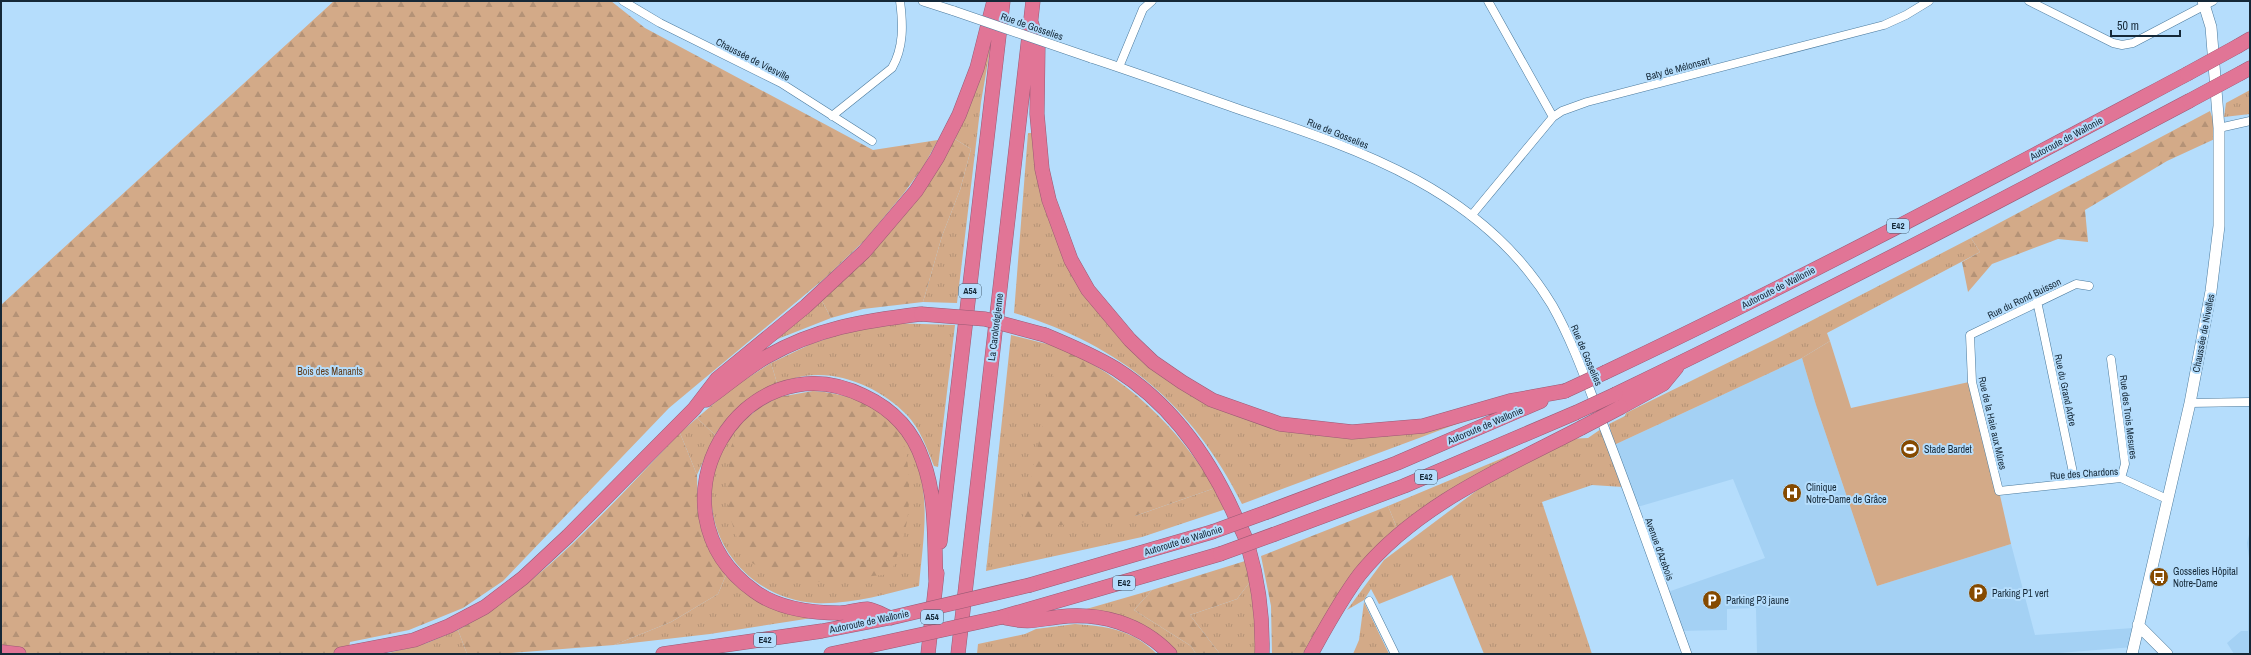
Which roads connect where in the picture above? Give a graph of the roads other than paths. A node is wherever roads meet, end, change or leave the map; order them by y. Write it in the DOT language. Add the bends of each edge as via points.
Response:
graph roads {
  1 [pos="623,1"];
  2 [pos="900,1"];
  3 [pos="923,1"];
  4 [pos="994,1"];
  5 [pos="1003,1"];
  6 [pos="1033,1"];
  7 [pos="1152,1"];
  8 [pos="1488,1"];
  9 [pos="1929,1"];
  10 [pos="2029,1"];
  11 [pos="2207,3"];
  12 [pos="1030,22"];
  13 [pos="2244,43"];
  14 [pos="1118,67"];
  15 [pos="2245,71"];
  16 [pos="832,116"];
  17 [pos="1553,117"];
  18 [pos="2250,121"];
  19 [pos="2219,128"];
  20 [pos="872,141"];
  21 [pos="1471,216"];
  22 [pos="2089,286"];
  23 [pos="2037,301"];
  24 [pos="1970,335"];
  25 [pos="2111,359"];
  26 [pos="1680,363"];
  27 [pos="1565,390"];
  28 [pos="2250,402"];
  29 [pos="2190,403"];
  30 [pos="694,409"];
  31 [pos="1614,451"];
  32 [pos="2121,478"];
  33 [pos="2075,482"];
  34 [pos="1999,491"];
  35 [pos="2167,499"];
  36 [pos="936,581"];
  37 [pos="1369,601"];
  38 [pos="963,605"];
  39 [pos="867,616"];
  40 [pos="1027,616"];
  41 [pos="2138,625"];
  42 [pos="1,652"];
  43 [pos="19,654"];
  44 [pos="341,654"];
  45 [pos="663,654"];
  46 [pos="831,654"];
  47 [pos="928,654"];
  48 [pos="958,654"];
  49 [pos="968,654"];
  50 [pos="1170,654"];
  51 [pos="1262,654"];
  52 [pos="1311,654"];
  53 [pos="1395,654"];
  54 [pos="1687,654"];
  55 [pos="2132,654"];
  56 [pos="2167,654"];
  1 -- 16 [label="street, Chaussée de Viesville" via="660,23 780,83"];
  2 -- 16 [label="street" via="902,41 898,59 892,68"];
  3 -- 14 [label="street, Rue de Gosselies, bridge"];
  4 -- 30 [label="highway" via="977,68 959,115 937,158 916,191 864,252 806,306 717,379"];
  5 -- 36 [label="highway, A54"];
  6 -- 12 [label="highway, La Carolorégienne"];
  7 -- 14 [label="street" via="1143,9"];
  8 -- 17 [label="street"];
  9 -- 17 [label="street, Baty de Mélonsart" via="1884,25 1588,102"];
  10 -- 11 [label="street" via="2113,43 2122,45 2134,43"];
  11 -- 19 [label="main road, Chaussée de Nivelles"];
  12 -- 27 [label="highway" via="1038,45 1037,114 1042,169 1049,200 1071,260 1088,290 1130,340 1153,362 1182,382 1212,400 1280,424 1352,432 1423,426 1510,401"];
  12 -- 38 [label="highway, La Carolorégienne"];
  13 -- 27 [label="highway, Autoroute de Wallonie / E42, bridge" via="1973,188 1744,305"];
  14 -- 21 [label="street, Rue de Gosselies" via="1324,138 1408,174 1447,197"];
  15 -- 26 [label="highway, E42, bridge" via="1983,210"];
  16 -- 20 [label="street, Chaussée de Viesville"];
  17 -- 21 [label="street, Baty de Mélonsart"];
  18 -- 19 [label="street"];
  19 -- 29 [label="main road, Chaussée de Nivelles" via="2219,226 2211,291"];
  21 -- 31 [label="street, Rue de Gosselies" via="1499,240 1530,273 1551,304 1572,343"];
  22 -- 23 [label="street, Rue du Rond Buisson" via="2076,284"];
  23 -- 24 [label="street, Rue du Rond Buisson"];
  23 -- 33 [label="street, Rue du Grand Arbre"];
  24 -- 34 [label="street, Rue de la Haie aux Mûres" via="1972,382"];
  25 -- 32 [label="street, Rue des Trois Mesures" via="2125,464"];
  26 -- 40 [label="highway, E42, bridge" via="1575,413 1404,486 1220,554"];
  26 -- 52 [label="highway, bridge" via="1663,384 1470,486 1425,513 1360,574 1331,617"];
  27 -- 39 [label="highway, Autoroute de Wallonie / E42, bridge" via="1397,463 1212,532 1030,585 890,618"];
  28 -- 29 [label="street"];
  29 -- 35 [label="main road, Chaussée de Nivelles"];
  30 -- 44 [label="highway" via="568,536 523,578 484,607 450,626 414,640"];
  30 -- 51 [label="highway, bridge" via="765,358 809,336 856,322 920,314 985,319 1045,334 1116,369 1180,426 1203,455 1223,489 1248,545 1261,609"];
  31 -- 54 [label="street, Avenue d'Azebois"];
  32 -- 33 [label="street, Rue des Chardons"];
  32 -- 35 [label="street, Rue des Chardons"];
  33 -- 34 [label="street, Rue des Chardons"];
  35 -- 41 [label="main road, Chaussée de Nivelles"];
  36 -- 39 [label="highway" via="931,490 924,461 912,436 887,409 855,391 817,384 780,390 746,409 718,441 707,470 705,486 704,502 710,535 726,564 754,592 778,604 802,611"];
  36 -- 47 [label="highway, A54"];
  37 -- 53 [label="street"];
  38 -- 48 [label="highway, La Carolorégienne"];
  38 -- 49 [label="highway"];
  39 -- 45 [label="highway, Autoroute de Wallonie / E42" via="724,646"];
  40 -- 46 [label="highway, bridge" via="1002,617"];
  40 -- 50 [label="highway" via="1089,616 1113,619 1138,629"];
  41 -- 55 [label="main road, Chaussée de Nivelles"];
  41 -- 56 [label="main road"];
  42 -- 43 [label="highway"];
}
